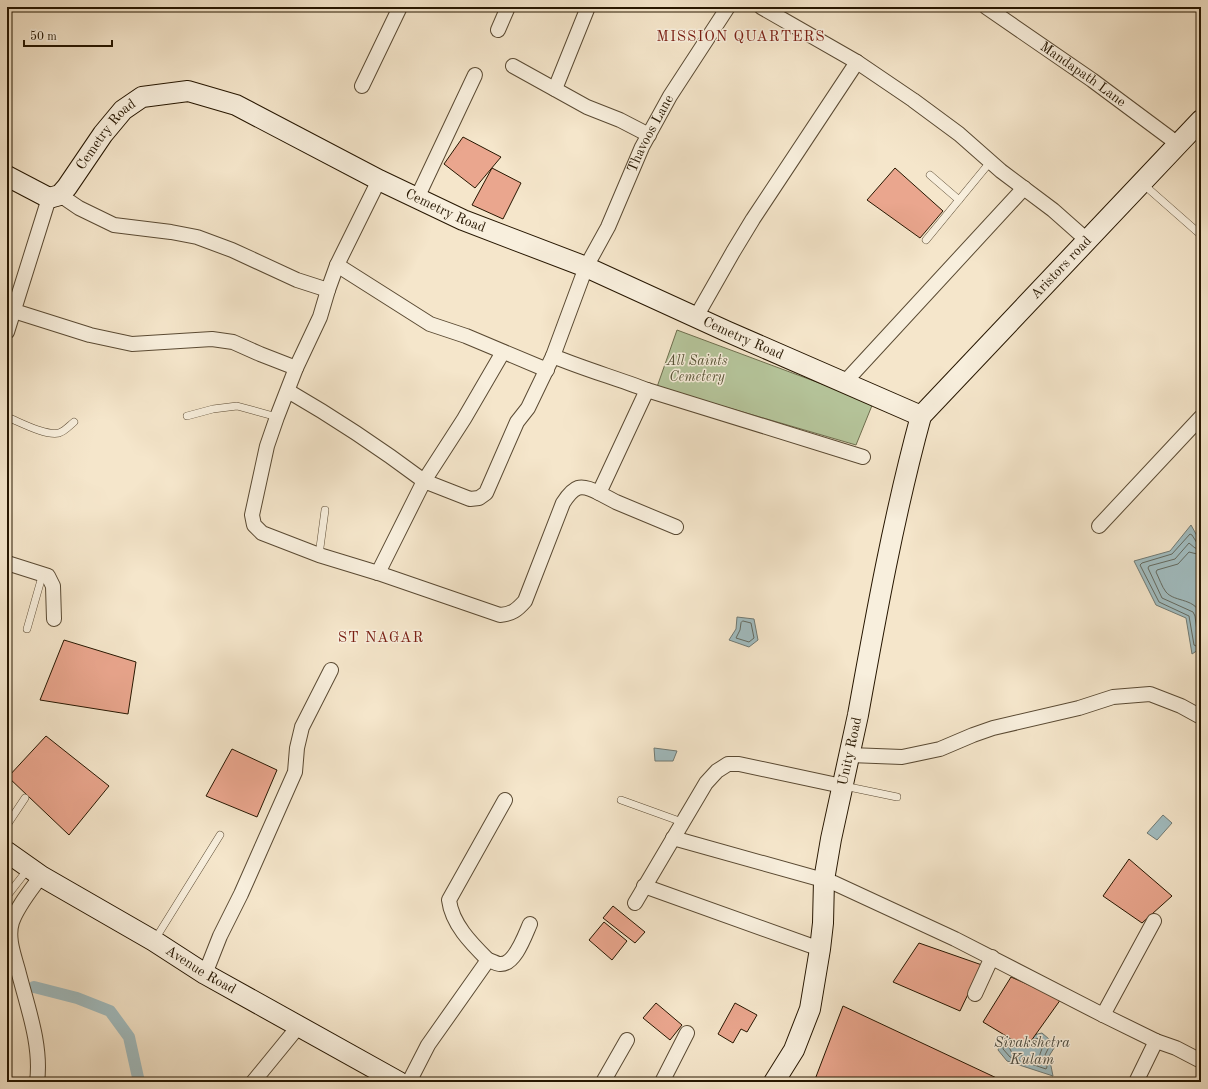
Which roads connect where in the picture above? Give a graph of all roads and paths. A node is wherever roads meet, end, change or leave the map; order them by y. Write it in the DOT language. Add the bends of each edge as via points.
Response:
graph roads {
  1 [pos="400,7"];
  2 [pos="508,7"];
  3 [pos="588,7"];
  4 [pos="728,7"];
  5 [pos="761,7"];
  6 [pos="986,7"];
  7 [pos="498,30"];
  8 [pos="857,62"];
  9 [pos="514,66"];
  10 [pos="475,75"];
  11 [pos="362,86"];
  12 [pos="555,89"];
  13 [pos="1201,120"];
  14 [pos="649,135"];
  15 [pos="1178,144"];
  16 [pos="991,161"];
  17 [pos="930,175"];
  18 [pos="7,176"];
  19 [pos="379,180"];
  20 [pos="1142,183"];
  21 [pos="1024,188"];
  22 [pos="54,196"];
  23 [pos="417,198"];
  24 [pos="959,200"];
  25 [pos="1201,236"];
  26 [pos="926,240"];
  27 [pos="1088,241"];
  28 [pos="337,266"];
  29 [pos="586,267"];
  30 [pos="328,290"];
  31 [pos="11,310"];
  32 [pos="696,317"];
  33 [pos="7,332"];
  34 [pos="503,352"];
  35 [pos="553,356"];
  36 [pos="296,368"];
  37 [pos="547,370"];
  38 [pos="845,382"];
  39 [pos="647,390"];
  40 [pos="288,391"];
  41 [pos="187,416"];
  42 [pos="921,416"];
  43 [pos="1201,416"];
  44 [pos="7,417"];
  45 [pos="277,418"];
  46 [pos="74,422"];
  47 [pos="863,458"];
  48 [pos="424,480"];
  49 [pos="599,493"];
  50 [pos="325,510"];
  51 [pos="1099,526"];
  52 [pos="676,527"];
  53 [pos="319,554"];
  54 [pos="7,562"];
  55 [pos="43,573"];
  56 [pos="378,573"];
  57 [pos="54,619"];
  58 [pos="27,629"];
  59 [pos="330,670"];
  60 [pos="1201,717"];
  61 [pos="850,754"];
  62 [pos="842,786"];
  63 [pos="897,797"];
  64 [pos="25,798"];
  65 [pos="505,800"];
  66 [pos="621,800"];
  67 [pos="682,822"];
  68 [pos="7,825"];
  69 [pos="220,835"];
  70 [pos="673,838"];
  71 [pos="7,852"];
  72 [pos="35,871"];
  73 [pos="824,880"];
  74 [pos="644,886"];
  75 [pos="7,896"];
  76 [pos="635,903"];
  77 [pos="1154,921"];
  78 [pos="530,924"];
  79 [pos="154,941"];
  80 [pos="820,950"];
  81 [pos="992,957"];
  82 [pos="488,960"];
  83 [pos="205,974"];
  84 [pos="975,994"];
  85 [pos="1103,1015"];
  86 [pos="298,1027"];
  87 [pos="687,1033"];
  88 [pos="627,1040"];
  89 [pos="1156,1041"];
  90 [pos="1201,1061"];
  91 [pos="37,1082"];
  92 [pos="253,1082"];
  93 [pos="399,1082"];
  94 [pos="409,1082"];
  95 [pos="603,1082"];
  96 [pos="662,1082"];
  97 [pos="774,1082"];
  98 [pos="1136,1082"];
  1 -- 11 [label="street"];
  2 -- 7 [label="street"];
  3 -- 12 [label="street"];
  4 -- 14 [label="street, Thavoos Lane" via="670,96"];
  5 -- 8 [label="street"];
  6 -- 15 [label="street, Mandapath Lane" via="1092,80"];
  8 -- 16 [label="street" via="959,134"];
  8 -- 32 [label="street" via="753,219"];
  9 -- 12 [label="street"];
  10 -- 23 [label="street"];
  12 -- 14 [label="street" via="587,107"];
  13 -- 15 [label="street, Aristors road"];
  14 -- 29 [label="street, Thavoos Lane" via="608,227"];
  15 -- 20 [label="street, Aristors road"];
  16 -- 21 [label="street"];
  16 -- 24 [label="lane"];
  17 -- 24 [label="lane"];
  18 -- 22 [label="street"];
  19 -- 22 [label="street, Cemetry Road" via="236,105 188,91 142,97 123,110 103,134 67,187"];
  19 -- 23 [label="street, Cemetry Road"];
  19 -- 28 [label="street"];
  20 -- 25 [label="lane"];
  20 -- 27 [label="street, Aristors road"];
  21 -- 27 [label="street"];
  21 -- 38 [label="street"];
  22 -- 30 [label="street" via="114,224 197,237 297,280"];
  22 -- 31 [label="street"];
  23 -- 29 [label="street, Cemetry Road" via="463,220"];
  24 -- 26 [label="lane"];
  27 -- 42 [label="street, Aristors road"];
  28 -- 30 [label="street"];
  28 -- 34 [label="street" via="430,324"];
  29 -- 32 [label="street, Cemetry Road"];
  29 -- 35 [label="street, Thavoos Lane"];
  30 -- 36 [label="street" via="320,317"];
  31 -- 33 [label="street"];
  31 -- 36 [label="street" via="90,335 132,344 212,339 233,342"];
  32 -- 38 [label="street, Cemetry Road"];
  34 -- 37 [label="street"];
  34 -- 48 [label="street" via="464,419"];
  35 -- 37 [label="street, Thavoos Lane"];
  35 -- 39 [label="street"];
  36 -- 40 [label="street"];
  37 -- 48 [label="street, Thavoos Lane" via="528,408 517,422 486,493 479,498 470,499"];
  38 -- 42 [label="street, Cemetry Road"];
  39 -- 47 [label="street"];
  39 -- 49 [label="street"];
  40 -- 45 [label="street"];
  40 -- 48 [label="street, Thavoos Lane" via="339,420"];
  41 -- 45 [label="lane" via="214,408 237,406"];
  42 -- 61 [label="street, Unity Road" via="886,563"];
  43 -- 51 [label="street"];
  44 -- 46 [label="lane" via="43,431 57,433"];
  45 -- 53 [label="street" via="267,446 252,515 254,526 262,534"];
  48 -- 56 [label="street"];
  49 -- 52 [label="street"];
  49 -- 56 [label="street" via="579,487 570,492 526,602 510,614 500,615"];
  50 -- 53 [label="lane"];
  53 -- 56 [label="street"];
  54 -- 55 [label="street"];
  55 -- 57 [label="street" via="48,576 53,586"];
  55 -- 58 [label="lane"];
  59 -- 83 [label="street" via="302,727 294,772"];
  60 -- 61 [label="street" via="1150,694 1121,697 993,728 940,749 902,757"];
  61 -- 62 [label="street, Unity Road"];
  62 -- 63 [label="lane"];
  62 -- 67 [label="street" via="739,764 728,764 706,783"];
  62 -- 73 [label="street, Unity Road"];
  64 -- 68 [label="lane"];
  65 -- 82 [label="street" via="449,900 454,919"];
  66 -- 67 [label="lane"];
  67 -- 70 [label="street"];
  69 -- 79 [label="lane"];
  70 -- 73 [label="street"];
  70 -- 74 [label="street"];
  71 -- 72 [label="street, Avenue Road"];
  72 -- 75 [label="lane"];
  72 -- 79 [label="street, Avenue Road"];
  72 -- 91 [label="street" via="11,924 10,940 33,1027"];
  73 -- 80 [label="street, Unity Road"];
  73 -- 81 [label="street"];
  74 -- 76 [label="street"];
  74 -- 80 [label="street"];
  77 -- 85 [label="street"];
  78 -- 82 [label="street" via="510,961 501,964"];
  79 -- 83 [label="street, Avenue Road"];
  80 -- 97 [label="street, Unity Road" via="810,1009 794,1050"];
  81 -- 84 [label="street"];
  81 -- 85 [label="street"];
  82 -- 94 [label="street" via="428,1045"];
  83 -- 86 [label="street, Avenue Road"];
  85 -- 89 [label="street"];
  86 -- 92 [label="street"];
  86 -- 93 [label="street, Avenue Road"];
  87 -- 96 [label="street"];
  88 -- 95 [label="street"];
  89 -- 90 [label="street"];
  89 -- 98 [label="street"];
}
